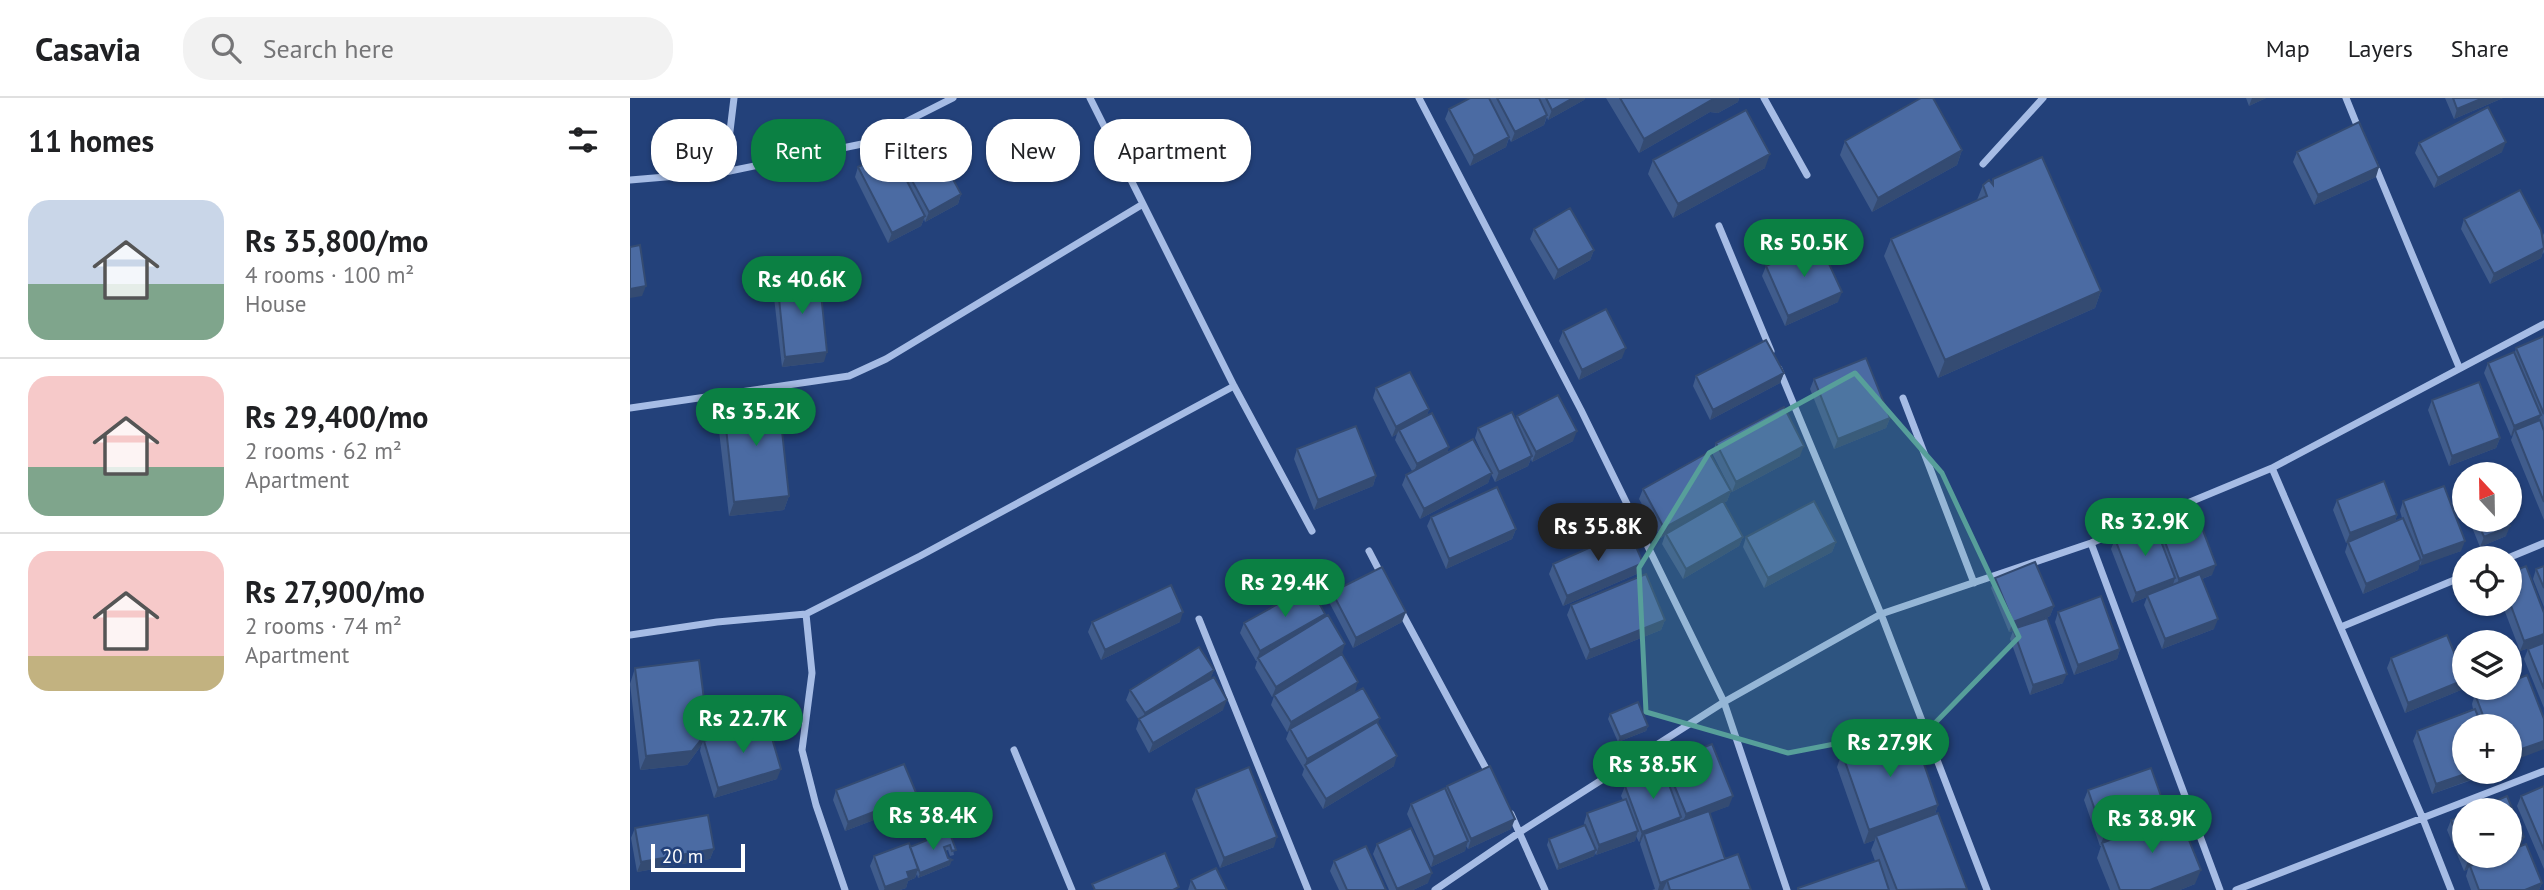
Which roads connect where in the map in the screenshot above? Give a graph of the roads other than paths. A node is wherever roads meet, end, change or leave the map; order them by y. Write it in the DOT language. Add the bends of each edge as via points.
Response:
graph roads {
  1 [pos="734,98"];
  2 [pos="953,98"];
  3 [pos="1090,98"];
  4 [pos="1419,98"];
  5 [pos="1764,98"];
  6 [pos="2043,98"];
  7 [pos="2346,98"];
  8 [pos="732,119"];
  9 [pos="2362,136"];
  10 [pos="2368,149"];
  11 [pos="1983,164"];
  12 [pos="737,170"];
  13 [pos="1807,175"];
  14 [pos="651,178"];
  15 [pos="630,180"];
  16 [pos="1143,204"];
  17 [pos="1719,226"];
  18 [pos="2544,324"];
  19 [pos="2459,367"];
  20 [pos="1234,386"];
  21 [pos="1902,398"];
  22 [pos="630,408"];
  23 [pos="2272,468"];
  24 [pos="1312,531"];
  25 [pos="2091,543"];
  26 [pos="2544,543"];
  27 [pos="1369,551"];
  28 [pos="2522,552"];
  29 [pos="2452,581"];
  30 [pos="1974,583"];
  31 [pos="1389,588"];
  32 [pos="1395,600"];
  33 [pos="806,614"];
  34 [pos="1881,614"];
  35 [pos="1199,619"];
  36 [pos="2341,627"];
  37 [pos="630,635"];
  38 [pos="1724,702"];
  39 [pos="1014,750"];
  40 [pos="2544,771"];
  41 [pos="1494,783"];
  42 [pos="1507,807"];
  43 [pos="2423,818"];
  44 [pos="1520,832"];
  45 [pos="845,890"];
  46 [pos="1072,890"];
  47 [pos="1308,890"];
  48 [pos="1435,890"];
  49 [pos="1545,890"];
  50 [pos="1787,890"];
  51 [pos="1987,890"];
  52 [pos="2220,890"];
  53 [pos="2236,890"];
  54 [pos="2451,890"];
  1 -- 8 [label="street"];
  2 -- 12 [label="street" via="862,144"];
  3 -- 16 [label="street"];
  4 -- 38 [label="street" via="1581,410"];
  5 -- 13 [label="street"];
  6 -- 11 [label="street"];
  7 -- 9 [label="street"];
  10 -- 19 [label="street"];
  14 -- 15 [label="street"];
  16 -- 20 [label="street"];
  16 -- 22 [label="street" via="886,359 849,376"];
  17 -- 34 [label="street"];
  18 -- 19 [label="street"];
  19 -- 23 [label="street"];
  20 -- 24 [label="street"];
  20 -- 33 [label="street"];
  21 -- 30 [label="street"];
  23 -- 25 [label="street"];
  23 -- 36 [label="street"];
  25 -- 30 [label="street"];
  25 -- 52 [label="street"];
  26 -- 28 [label="street"];
  27 -- 31 [label="street"];
  29 -- 36 [label="street"];
  30 -- 34 [label="street"];
  32 -- 41 [label="street"];
  33 -- 37 [label="street"];
  33 -- 45 [label="street" via="812,673 802,750"];
  34 -- 38 [label="street"];
  34 -- 51 [label="street"];
  35 -- 47 [label="street"];
  36 -- 43 [label="street"];
  38 -- 44 [label="street"];
  38 -- 50 [label="street"];
  39 -- 46 [label="street"];
  40 -- 43 [label="street"];
  42 -- 44 [label="street"];
  43 -- 53 [label="street"];
  43 -- 54 [label="street"];
  44 -- 48 [label="street"];
  44 -- 49 [label="street"];
}
